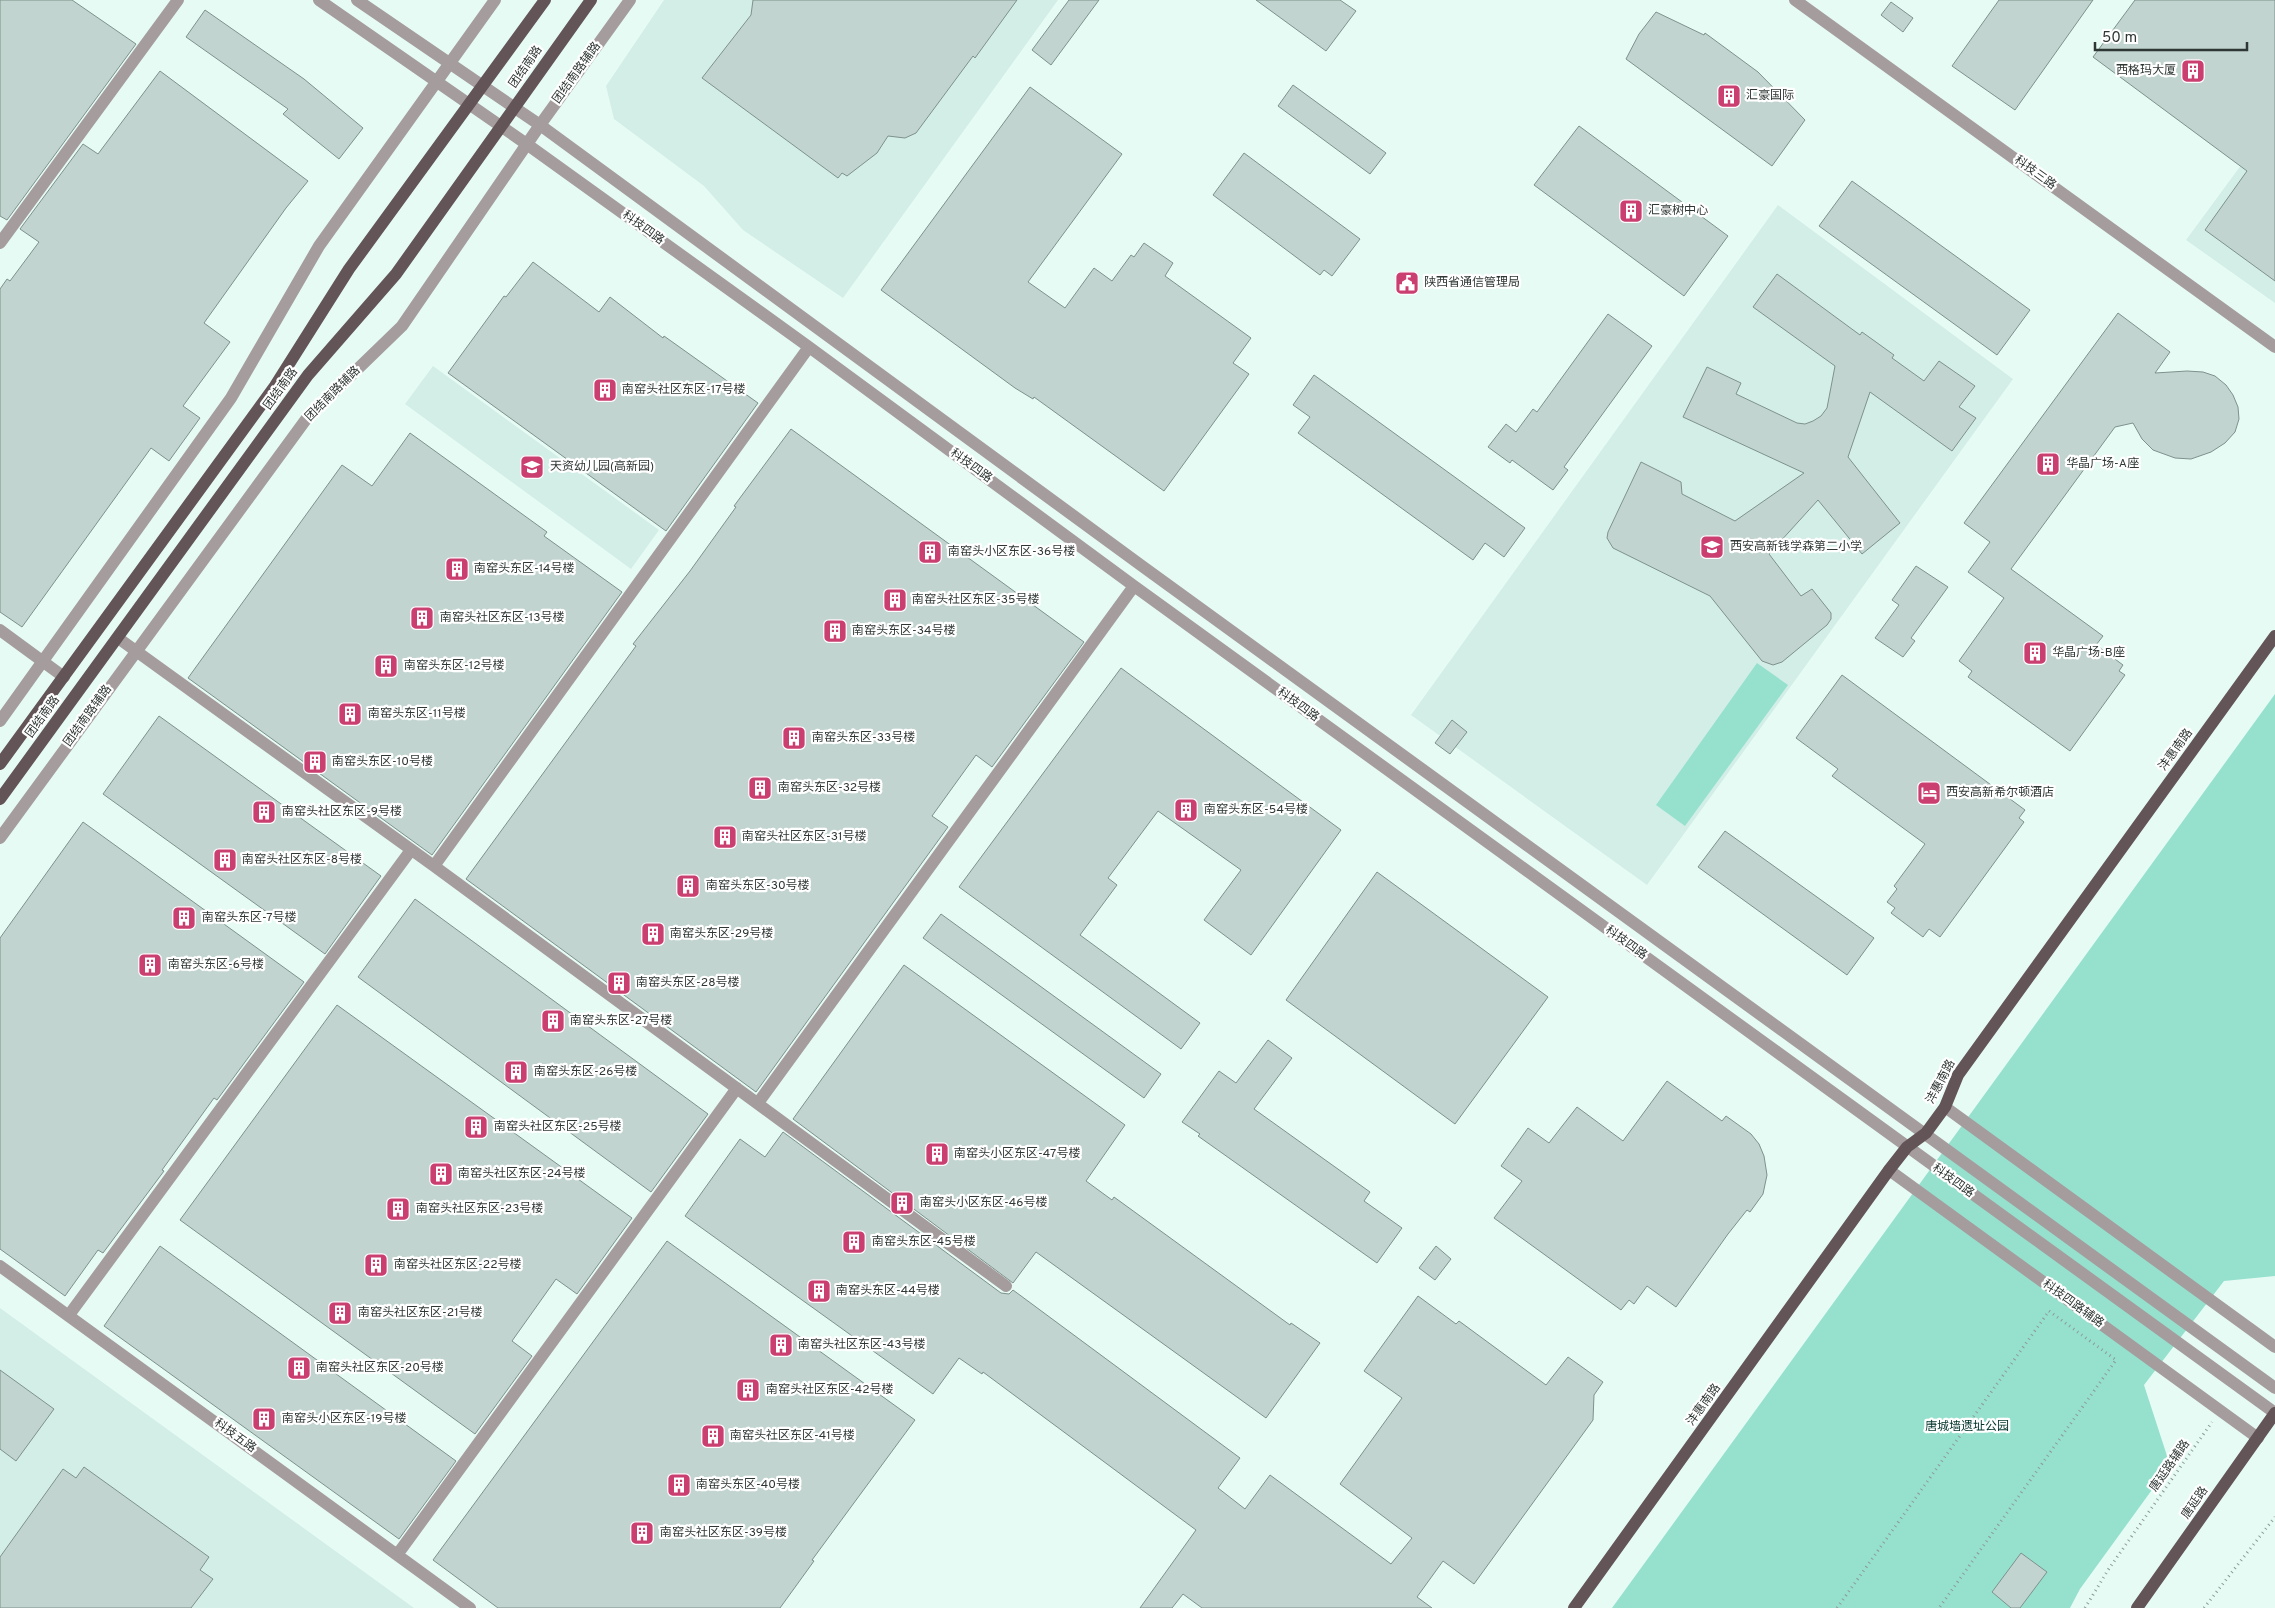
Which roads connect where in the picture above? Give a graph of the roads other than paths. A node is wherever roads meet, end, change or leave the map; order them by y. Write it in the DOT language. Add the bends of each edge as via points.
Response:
graph roads {
  1 [pos="178,0"];
  2 [pos="319,0"];
  3 [pos="358,0"];
  4 [pos="495,0"];
  5 [pos="545,0"];
  6 [pos="590,0"];
  7 [pos="630,0"];
  8 [pos="1795,0"];
  9 [pos="449,63"];
  10 [pos="435,81"];
  11 [pos="482,86"];
  12 [pos="468,104"];
  13 [pos="514,108"];
  14 [pos="540,125"];
  15 [pos="502,128"];
  16 [pos="528,145"];
  17 [pos="0,243"];
  18 [pos="810,347"];
  19 [pos="2275,347"];
  20 [pos="1134,586"];
  21 [pos="0,630"];
  22 [pos="2275,636"];
  23 [pos="118,638"];
  24 [pos="138,652"];
  25 [pos="44,662"];
  26 [pos="64,676"];
  27 [pos="0,721"];
  28 [pos="0,764"];
  29 [pos="0,799"];
  30 [pos="0,838"];
  31 [pos="411,850"];
  32 [pos="434,866"];
  33 [pos="737,1088"];
  34 [pos="758,1103"];
  35 [pos="1945,1108"];
  36 [pos="1926,1134"];
  37 [pos="1907,1147"];
  38 [pos="1889,1170"];
  39 [pos="0,1266"];
  40 [pos="1006,1286"];
  41 [pos="69,1315"];
  42 [pos="2275,1347"];
  43 [pos="2275,1388"];
  44 [pos="2275,1413"];
  45 [pos="2258,1438"];
  46 [pos="397,1555"];
  47 [pos="470,1608"];
  48 [pos="1574,1608"];
  49 [pos="2137,1608"];
  1 -- 17 [label="street"];
  2 -- 10 [label="street, 科技四路"];
  3 -- 9 [label="street, 科技四路"];
  4 -- 9 [label="street"];
  5 -- 11 [label="main road, 团结南路"];
  6 -- 13 [label="main road, 团结南路"];
  7 -- 14 [label="street, 团结南路辅路"];
  8 -- 19 [label="street, 科技三路"];
  9 -- 10 [label="street"];
  9 -- 11 [label="street, 科技四路"];
  10 -- 12 [label="street, 科技四路"];
  10 -- 25 [label="street" via="318,246 232,398"];
  11 -- 12 [label="main road, 团结南路"];
  11 -- 13 [label="street, 科技四路"];
  12 -- 15 [label="street, 科技四路"];
  12 -- 26 [label="main road, 团结南路" via="349,269 275,386"];
  13 -- 14 [label="street, 科技四路"];
  13 -- 15 [label="main road, 团结南路"];
  14 -- 16 [label="street, 团结南路辅路"];
  14 -- 36 [label="street, 科技四路"];
  15 -- 16 [label="street, 科技四路"];
  15 -- 23 [label="main road, 团结南路" via="396,274 308,375"];
  16 -- 18 [label="street, 科技四路"];
  16 -- 24 [label="street, 团结南路辅路" via="402,326 307,418"];
  18 -- 20 [label="street, 科技四路"];
  18 -- 32 [label="street"];
  20 -- 34 [label="street"];
  20 -- 37 [label="street, 科技四路"];
  21 -- 25 [label="street"];
  22 -- 35 [label="main road, 沣惠南路" via="1958,1075"];
  23 -- 24 [label="street"];
  23 -- 29 [label="main road, 团结南路"];
  24 -- 30 [label="street, 团结南路辅路"];
  24 -- 31 [label="street"];
  25 -- 26 [label="street"];
  25 -- 27 [label="street"];
  26 -- 28 [label="main road, 团结南路"];
  31 -- 32 [label="street"];
  31 -- 41 [label="street"];
  32 -- 33 [label="street"];
  33 -- 34 [label="street"];
  33 -- 46 [label="street"];
  34 -- 40 [label="street"];
  35 -- 36 [label="main road, 沣惠南路"];
  35 -- 42 [label="street"];
  36 -- 37 [label="main road, 沣惠南路"];
  36 -- 43 [label="street, 科技四路"];
  37 -- 38 [label="main road, 沣惠南路"];
  37 -- 44 [label="street, 科技四路"];
  38 -- 45 [label="street, 科技四路辅路"];
  38 -- 48 [label="main road, 沣惠南路"];
  39 -- 41 [label="street, 科技五路"];
  41 -- 46 [label="street, 科技五路"];
  44 -- 45 [label="main road, 唐延路"];
  45 -- 49 [label="main road, 唐延路"];
  46 -- 47 [label="street, 科技五路"];
}
